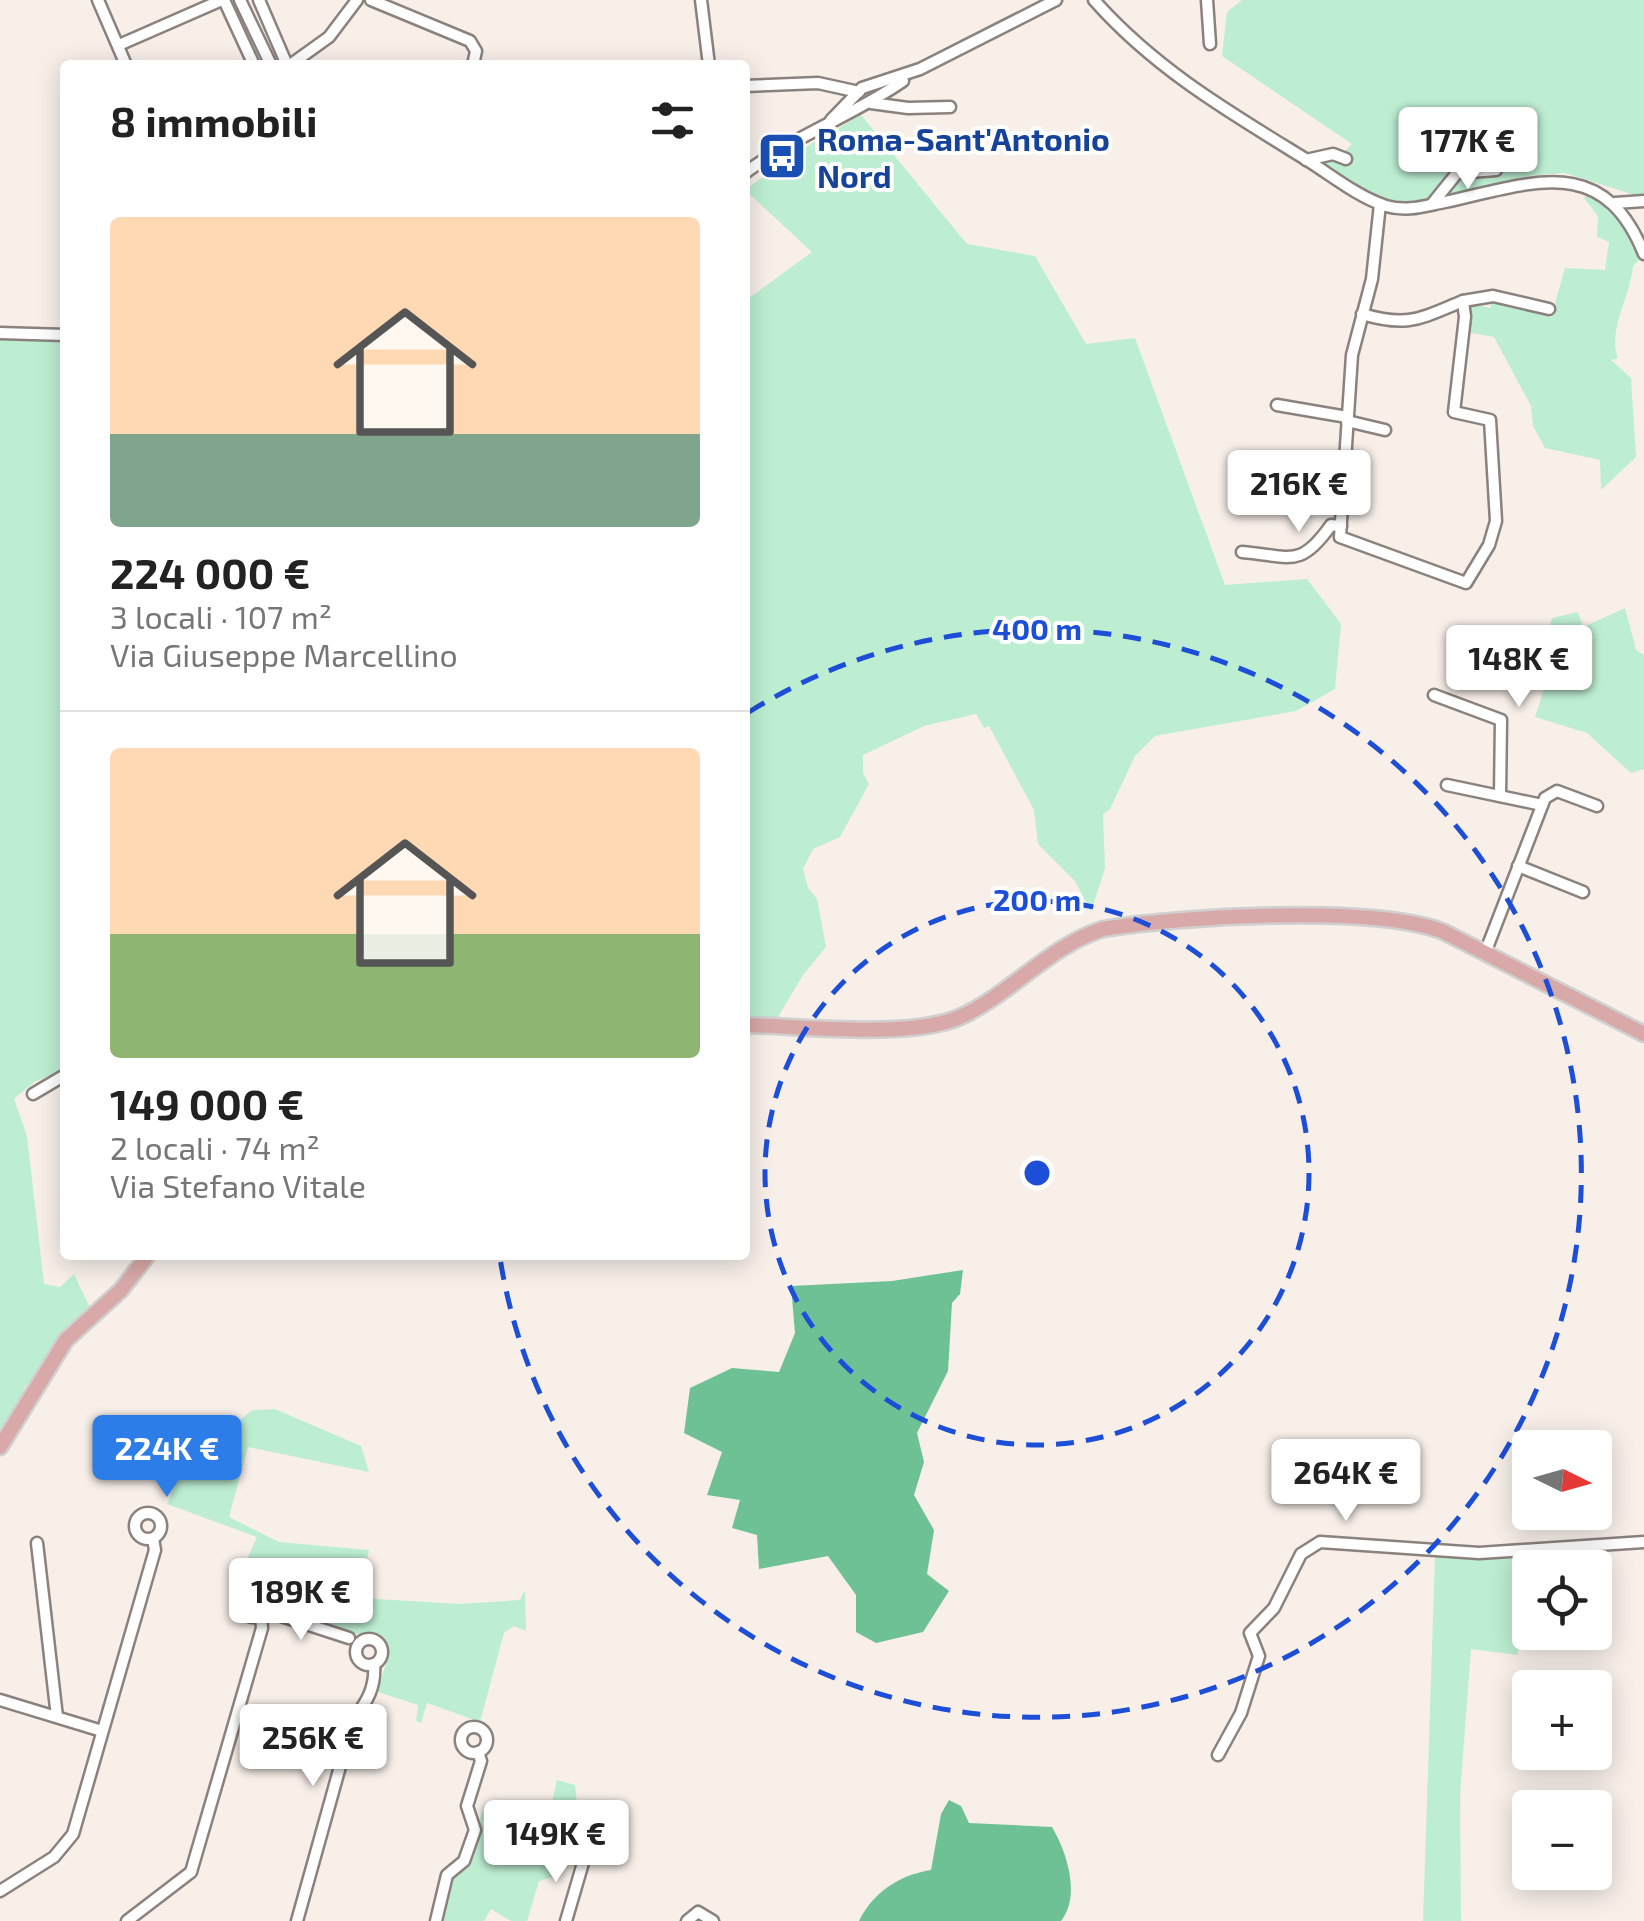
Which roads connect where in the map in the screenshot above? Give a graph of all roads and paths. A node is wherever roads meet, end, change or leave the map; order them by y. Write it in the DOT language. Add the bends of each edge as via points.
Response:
graph roads {
  1 [pos="98,0"];
  2 [pos="221,0"];
  3 [pos="240,0"];
  4 [pos="259,0"];
  5 [pos="357,0"];
  6 [pos="371,0"];
  7 [pos="701,0"];
  8 [pos="1056,0"];
  9 [pos="1094,0"];
  10 [pos="1206,0"];
  11 [pos="119,44"];
  12 [pos="1210,44"];
  13 [pos="124,60"];
  14 [pos="251,60"];
  15 [pos="269,60"];
  16 [pos="287,60"];
  17 [pos="296,60"];
  18 [pos="474,60"];
  19 [pos="708,60"];
  20 [pos="750,86"];
  21 [pos="886,89"];
  22 [pos="863,98"];
  23 [pos="950,107"];
  24 [pos="908,108"];
  25 [pos="1346,159"];
  26 [pos="1306,160"];
  27 [pos="750,170"];
  28 [pos="1496,170"];
  29 [pos="1644,200"];
  30 [pos="1376,202"];
  31 [pos="1615,203"];
  32 [pos="1432,204"];
  33 [pos="1643,252"];
  34 [pos="1463,301"];
  35 [pos="1548,309"];
  36 [pos="1362,314"];
  37 [pos="0,333"];
  38 [pos="60,335"];
  39 [pos="1277,405"];
  40 [pos="1347,419"];
  41 [pos="1385,430"];
  42 [pos="1341,526"];
  43 [pos="1242,552"];
  44 [pos="1434,695"];
  45 [pos="1447,785"];
  46 [pos="1500,796"];
  47 [pos="1542,805"];
  48 [pos="1597,806"];
  49 [pos="1518,866"];
  50 [pos="1583,892"];
  51 [pos="1485,953"];
  52 [pos="750,1024"];
  53 [pos="1644,1034"];
  54 [pos="60,1078"];
  55 [pos="33,1094"];
  56 [pos="140,1260"];
  57 [pos="0,1447"];
  58 [pos="153,1539"];
  59 [pos="1644,1542"];
  60 [pos="36,1543"];
  61 [pos="349,1638"];
  62 [pos="374,1664"];
  63 [pos="0,1700"];
  64 [pos="56,1717"];
  65 [pos="102,1731"];
  66 [pos="478,1752"];
  67 [pos="1218,1755"];
  68 [pos="580,1842"];
  69 [pos="0,1891"];
  70 [pos="127,1921"];
  71 [pos="297,1921"];
  72 [pos="436,1921"];
  73 [pos="566,1921"];
  74 [pos="687,1921"];
  75 [pos="713,1921"];
  1 -- 11 [label="street"];
  2 -- 11 [label="street"];
  2 -- 14 [label="street"];
  3 -- 15 [label="street"];
  4 -- 16 [label="street"];
  5 -- 17 [label="street" via="328,36"];
  6 -- 18 [label="street" via="470,41"];
  7 -- 19 [label="street"];
  8 -- 21 [label="street"];
  9 -- 26 [label="street" via="1162,67"];
  10 -- 12 [label="street"];
  11 -- 13 [label="street"];
  20 -- 22 [label="street" via="818,82"];
  21 -- 22 [label="street"];
  21 -- 24 [label="street"];
  22 -- 24 [label="street"];
  22 -- 27 [label="street"];
  23 -- 24 [label="street"];
  25 -- 26 [label="street" via="1332,154"];
  26 -- 30 [label="street"];
  28 -- 32 [label="street" via="1457,173"];
  29 -- 31 [label="street"];
  30 -- 32 [label="street" via="1411,210"];
  30 -- 36 [label="street" via="1372,279"];
  31 -- 32 [label="street" via="1580,185 1530,182"];
  31 -- 33 [label="street"];
  34 -- 35 [label="street" via="1493,296"];
  34 -- 36 [label="street" via="1423,320"];
  34 -- 42 [label="street" via="1454,412 1490,420 1496,521 1489,545 1466,583 1455,582 1340,537"];
  36 -- 40 [label="street"];
  37 -- 38 [label="street"];
  39 -- 40 [label="street"];
  40 -- 41 [label="street"];
  40 -- 42 [label="street"];
  42 -- 43 [label="street" via="1331,525 1312,552 1299,557"];
  44 -- 46 [label="street" via="1501,720"];
  45 -- 46 [label="street"];
  46 -- 47 [label="street"];
  47 -- 48 [label="street" via="1553,791"];
  47 -- 49 [label="street"];
  49 -- 50 [label="street"];
  49 -- 51 [label="street"];
  51 -- 52 [label="main road" via="1430,927 1384,918 1117,926 1078,938 946,1022 904,1028"];
  51 -- 53 [label="main road"];
  54 -- 55 [label="street"];
  56 -- 57 [label="main road" via="122,1290 66,1340"];
  58 -- 65 [label="street"];
  59 -- 67 [label="street" via="1480,1553 1320,1542 1308,1547 1274,1608 1250,1633 1259,1656 1242,1712"];
  60 -- 64 [label="street"];
  61 -- 70 [label="street" via="264,1613 192,1872"];
  62 -- 71 [label="street"];
  63 -- 64 [label="street"];
  64 -- 65 [label="street"];
  65 -- 69 [label="street" via="67,1846"];
  66 -- 72 [label="street" via="467,1806 475,1830 464,1861 447,1875"];
  68 -- 73 [label="street" via="586,1856"];
  74 -- 75 [label="street" via="698,1912"];
}
